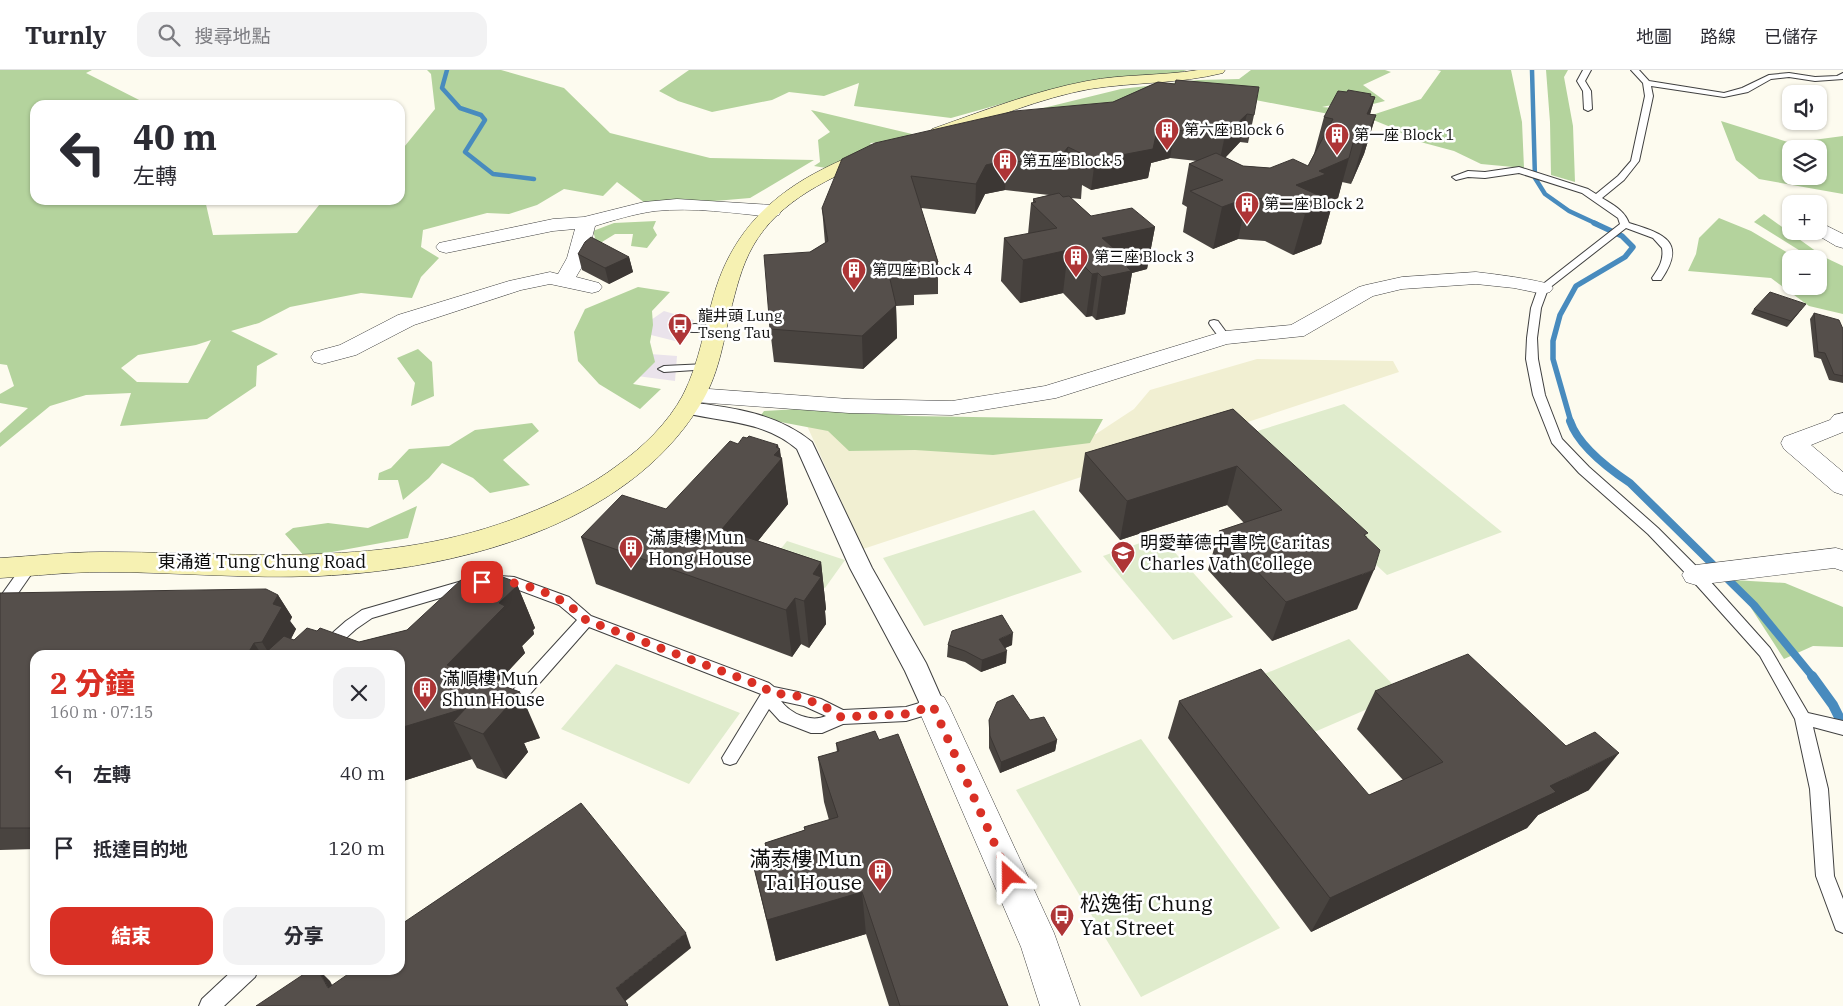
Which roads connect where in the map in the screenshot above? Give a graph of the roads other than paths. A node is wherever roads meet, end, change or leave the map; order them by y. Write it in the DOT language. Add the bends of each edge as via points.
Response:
graph roads {
  1 [pos="1218,70"];
  2 [pos="1587,70"];
  3 [pos="1635,70"];
  4 [pos="1843,75"];
  5 [pos="1647,83"];
  6 [pos="1588,108"];
  7 [pos="920,138"];
  8 [pos="885,150"];
  9 [pos="1456,177"];
  10 [pos="1596,198"];
  11 [pos="772,211"];
  12 [pos="586,223"];
  13 [pos="1618,230"];
  14 [pos="1827,233"];
  15 [pos="1843,242"];
  16 [pos="446,247"];
  17 [pos="1657,278"];
  18 [pos="564,280"];
  19 [pos="592,287"];
  20 [pos="1543,288"];
  21 [pos="679,329"];
  22 [pos="716,329"];
  23 [pos="322,357"];
  24 [pos="706,367"];
  25 [pos="664,369"];
  26 [pos="691,401"];
  27 [pos="1843,420"];
  28 [pos="1843,486"];
  29 [pos="1841,556"];
  30 [pos="30,566"];
  31 [pos="0,568"];
  32 [pos="1714,572"];
  33 [pos="0,608"];
  34 [pos="586,620"];
  35 [pos="322,650"];
  36 [pos="770,693"];
  37 [pos="933,706"];
  38 [pos="506,709"];
  39 [pos="841,717"];
  40 [pos="1803,718"];
  41 [pos="1843,728"];
  42 [pos="730,758"];
  43 [pos="1843,924"];
  44 [pos="243,975"];
  45 [pos="209,1006"];
  46 [pos="1060,1006"];
  1 -- 7 [label="main road" via="1080,87"];
  2 -- 6 [label="lane" via="1581,80 1587,91"];
  3 -- 5 [label="lane"];
  4 -- 5 [label="lane" via="1815,79 1766,75 1745,90 1724,95"];
  5 -- 10 [label="lane" via="1649,96 1635,161 1622,178"];
  8 -- 11 [label="main road, 東涌道 Tung Chung Road" via="818,178"];
  9 -- 10 [label="lane" via="1519,170 1575,186"];
  10 -- 13 [label="lane" via="1616,210 1622,218"];
  11 -- 12 [label="street" via="706,204 664,205 628,210"];
  11 -- 22 [label="main road, 東涌道 Tung Chung Road" via="751,234 737,259"];
  12 -- 16 [label="street" via="553,225"];
  12 -- 18 [label="street" via="576,258"];
  13 -- 17 [label="lane" via="1659,236 1666,243 1669,250 1666,266"];
  13 -- 20 [label="lane"];
  14 -- 15 [label="street"];
  18 -- 19 [label="street"];
  18 -- 23 [label="street" via="550,278 516,285 427,313 406,320 348,350"];
  20 -- 26 [label="street" via="1476,278 1402,283 1366,291 1296,332 1219,330 1048,393 952,408"];
  20 -- 32 [label="lane" via="1536,308 1532,359 1539,395 1556,440 1584,470 1654,531"];
  21 -- 22 [label="lane"];
  22 -- 24 [label="main road, 東涌道 Tung Chung Road"];
  24 -- 25 [label="lane"];
  24 -- 26 [label="main road, 東涌道 Tung Chung Road"];
  26 -- 30 [label="main road, 東涌道 Tung Chung Road" via="664,437 638,462 591,496 520,528 452,548 392,559 336,564 102,562"];
  26 -- 37 [label="street" via="784,430 805,446 862,568"];
  27 -- 28 [label="street" via="1839,426 1793,443"];
  29 -- 32 [label="street"];
  30 -- 31 [label="main road, 東涌道 Tung Chung Road"];
  30 -- 33 [label="lane"];
  32 -- 40 [label="lane"];
  34 -- 35 [label="lane" via="564,601 508,581 472,583 367,614"];
  34 -- 36 [label="lane" via="764,687"];
  34 -- 38 [label="lane"];
  36 -- 39 [label="lane" via="794,695 824,706"];
  36 -- 39 [label="lane" via="776,707 786,716 811,726 822,726"];
  36 -- 42 [label="lane"];
  37 -- 39 [label="lane" via="906,714"];
  37 -- 46 [label="street" via="1040,946"];
  40 -- 41 [label="lane"];
  40 -- 43 [label="lane" via="1819,789 1825,876"];
  44 -- 45 [label="lane"];
}
